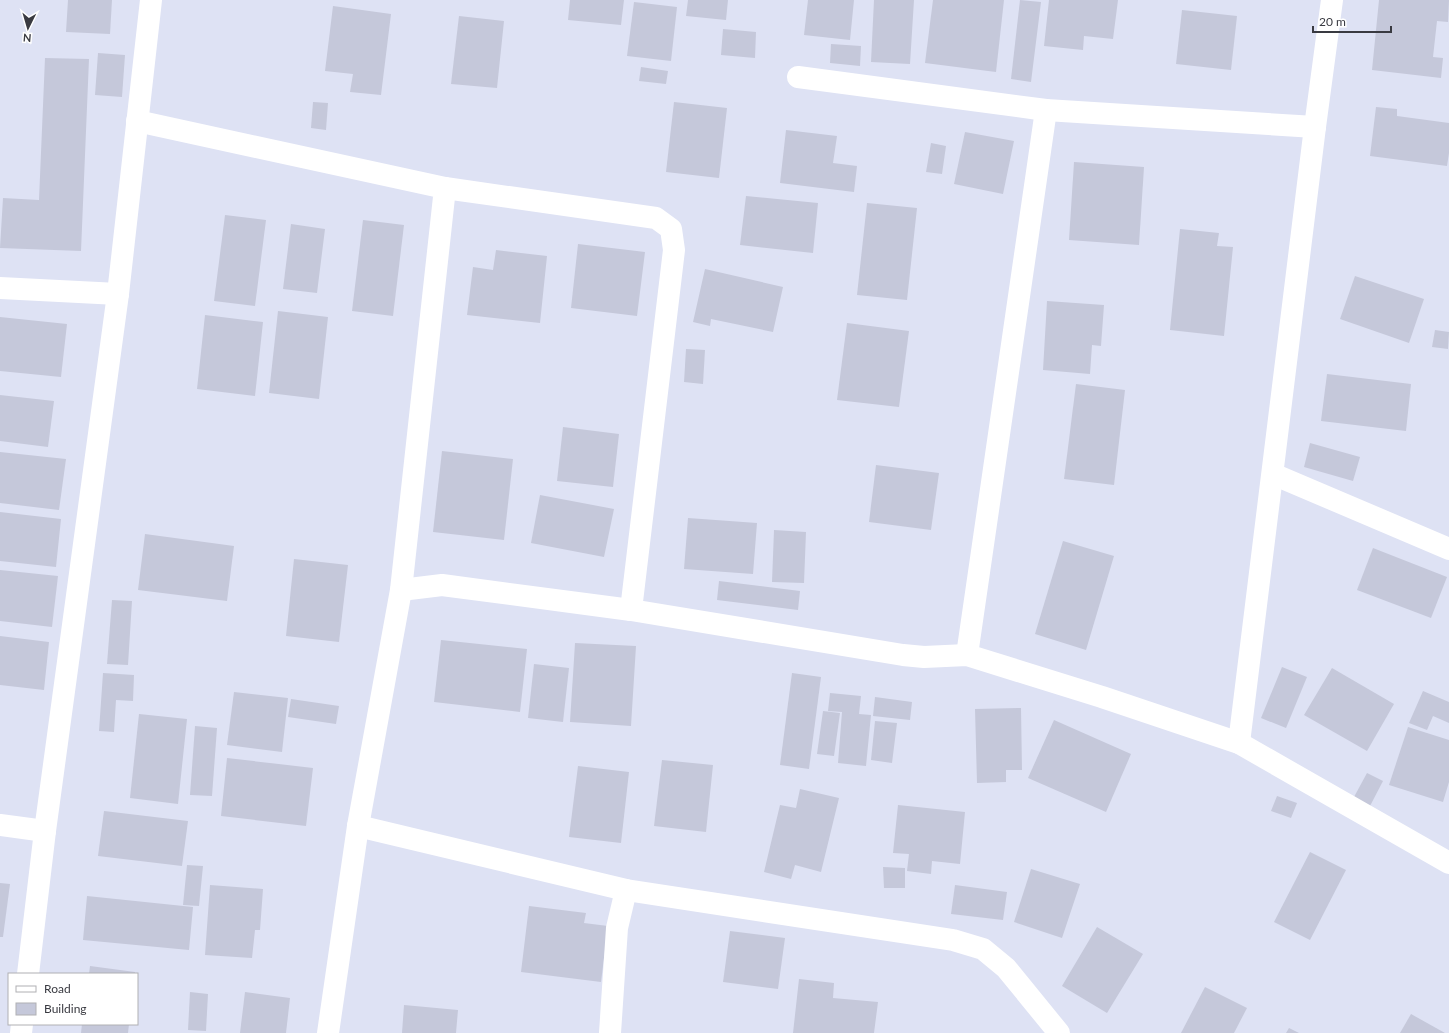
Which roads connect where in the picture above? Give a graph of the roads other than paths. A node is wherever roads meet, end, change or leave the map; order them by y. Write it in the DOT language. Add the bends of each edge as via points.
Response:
graph roads {
  1 [pos="151,0"];
  2 [pos="1332,0"];
  3 [pos="798,77"];
  4 [pos="1046,110"];
  5 [pos="137,121"];
  6 [pos="1315,126"];
  7 [pos="445,188"];
  8 [pos="0,288"];
  9 [pos="118,294"];
  10 [pos="1273,474"];
  11 [pos="1449,549"];
  12 [pos="404,560"];
  13 [pos="442,585"];
  14 [pos="400,590"];
  15 [pos="631,610"];
  16 [pos="967,655"];
  17 [pos="1239,743"];
  18 [pos="0,825"];
  19 [pos="358,826"];
  20 [pos="45,831"];
  21 [pos="1449,863"];
  22 [pos="626,890"];
  23 [pos="28,973"];
  24 [pos="328,1033"];
  25 [pos="610,1033"];
  26 [pos="1059,1033"];
  1 -- 5 [label="street"];
  2 -- 6 [label="street"];
  3 -- 4 [label="street"];
  4 -- 6 [label="street"];
  4 -- 16 [label="street"];
  5 -- 7 [label="street"];
  5 -- 9 [label="street"];
  6 -- 10 [label="street"];
  7 -- 12 [label="street"];
  7 -- 15 [label="street" via="656,218 671,229 674,250"];
  8 -- 9 [label="street"];
  9 -- 20 [label="street"];
  10 -- 11 [label="street"];
  10 -- 17 [label="street"];
  12 -- 13 [label="street"];
  12 -- 14 [label="street"];
  13 -- 14 [label="street"];
  13 -- 15 [label="street"];
  14 -- 19 [label="street"];
  15 -- 16 [label="street" via="903,655"];
  16 -- 17 [label="street"];
  17 -- 21 [label="street"];
  18 -- 20 [label="street"];
  19 -- 22 [label="street"];
  19 -- 24 [label="street"];
  20 -- 23 [label="street"];
  22 -- 25 [label="street" via="617,928"];
  22 -- 26 [label="street" via="953,940 983,950 1006,968"];
}
